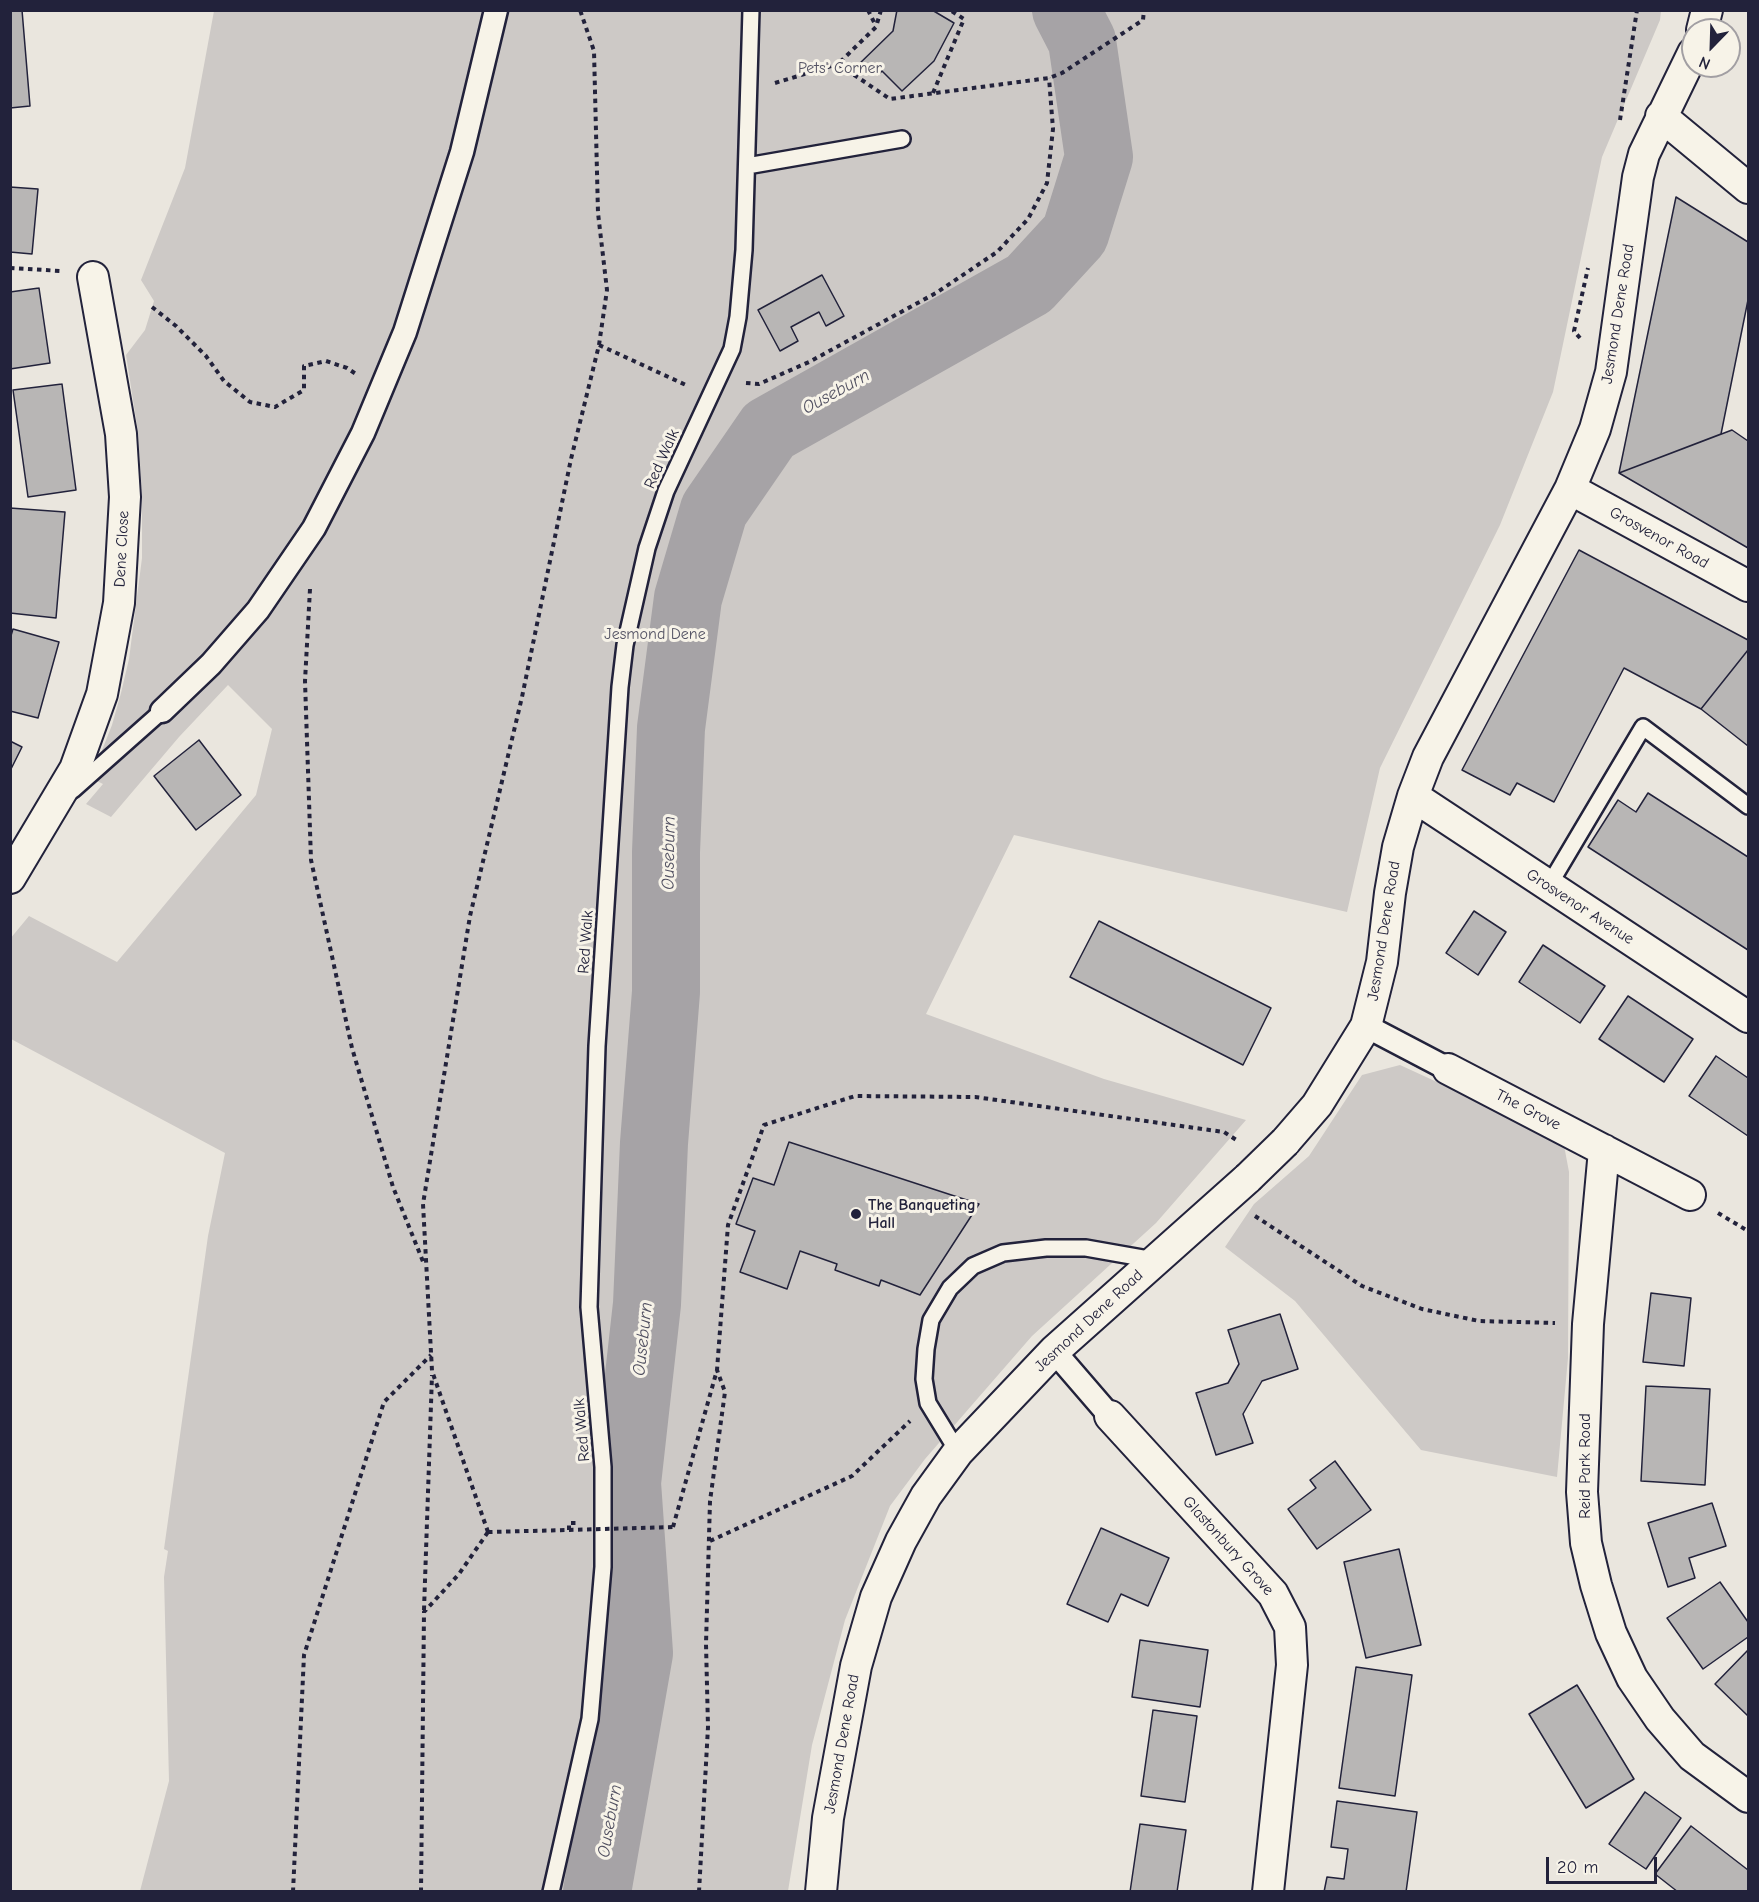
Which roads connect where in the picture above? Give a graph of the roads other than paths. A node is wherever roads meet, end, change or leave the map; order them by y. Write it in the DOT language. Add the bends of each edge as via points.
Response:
graph roads {
  1 [pos="496,10"];
  2 [pos="751,10"];
  3 [pos="1681,77"];
  4 [pos="1661,116"];
  5 [pos="902,139"];
  6 [pos="747,166"];
  7 [pos="1749,188"];
  8 [pos="93,277"];
  9 [pos="1570,489"];
  10 [pos="1749,586"];
  11 [pos="162,711"];
  12 [pos="1413,796"];
  13 [pos="1749,806"];
  14 [pos="51,811"];
  15 [pos="10,879"];
  16 [pos="1548,887"];
  17 [pos="1749,1017"];
  18 [pos="1366,1026"];
  19 [pos="1448,1069"];
  20 [pos="1604,1149"];
  21 [pos="1690,1195"];
  22 [pos="1154,1260"];
  23 [pos="1054,1351"];
  24 [pos="1110,1416"];
  25 [pos="958,1452"];
  26 [pos="1749,1797"];
  27 [pos="551,1892"];
  28 [pos="820,1892"];
  29 [pos="1268,1892"];
  1 -- 11 [label="street" via="462,152 405,332 363,433 314,528 258,610"];
  2 -- 6 [label="lane, Red Walk"];
  3 -- 4 [label="street, Jesmond Dene Road"];
  4 -- 7 [label="street"];
  4 -- 9 [label="street, Jesmond Dene Road" via="1638,177 1611,372 1595,429"];
  5 -- 6 [label="lane"];
  6 -- 27 [label="lane, Red Walk" via="744,250 732,349 666,491 647,549 625,645 620,687 597,1046 589,1307 603,1467 603,1567 590,1719"];
  8 -- 14 [label="street, Dene Close" via="121,434 125,497 119,603 102,694 75,769"];
  9 -- 10 [label="street, Grosvenor Road"];
  9 -- 12 [label="street, Jesmond Dene Road" via="1428,757"];
  11 -- 14 [label="lane"];
  12 -- 16 [label="street, Grosvenor Avenue"];
  12 -- 18 [label="street, Jesmond Dene Road" via="1398,847 1382,962"];
  13 -- 16 [label="lane" via="1643,727"];
  14 -- 15 [label="street, Dene Close"];
  16 -- 17 [label="street, Grosvenor Avenue"];
  18 -- 19 [label="street, The Grove"];
  18 -- 22 [label="street, Jesmond Dene Road, bridge" via="1317,1105 1285,1142"];
  19 -- 20 [label="street, The Grove"];
  20 -- 21 [label="street, The Grove"];
  20 -- 26 [label="street, Reid Park Road" via="1588,1324 1583,1502 1586,1543 1611,1633 1632,1678 1692,1756"];
  22 -- 23 [label="street, Jesmond Dene Road"];
  22 -- 25 [label="lane" via="1086,1248 1002,1253 973,1266 950,1288 931,1320 924,1379 928,1403"];
  23 -- 24 [label="street, Glastonbury Grove"];
  23 -- 25 [label="street, Jesmond Dene Road"];
  24 -- 29 [label="street, Glastonbury Grove" via="1273,1594 1290,1627 1292,1665"];
  25 -- 28 [label="street, Jesmond Dene Road" via="926,1496 876,1597 855,1666 828,1818"];
}
